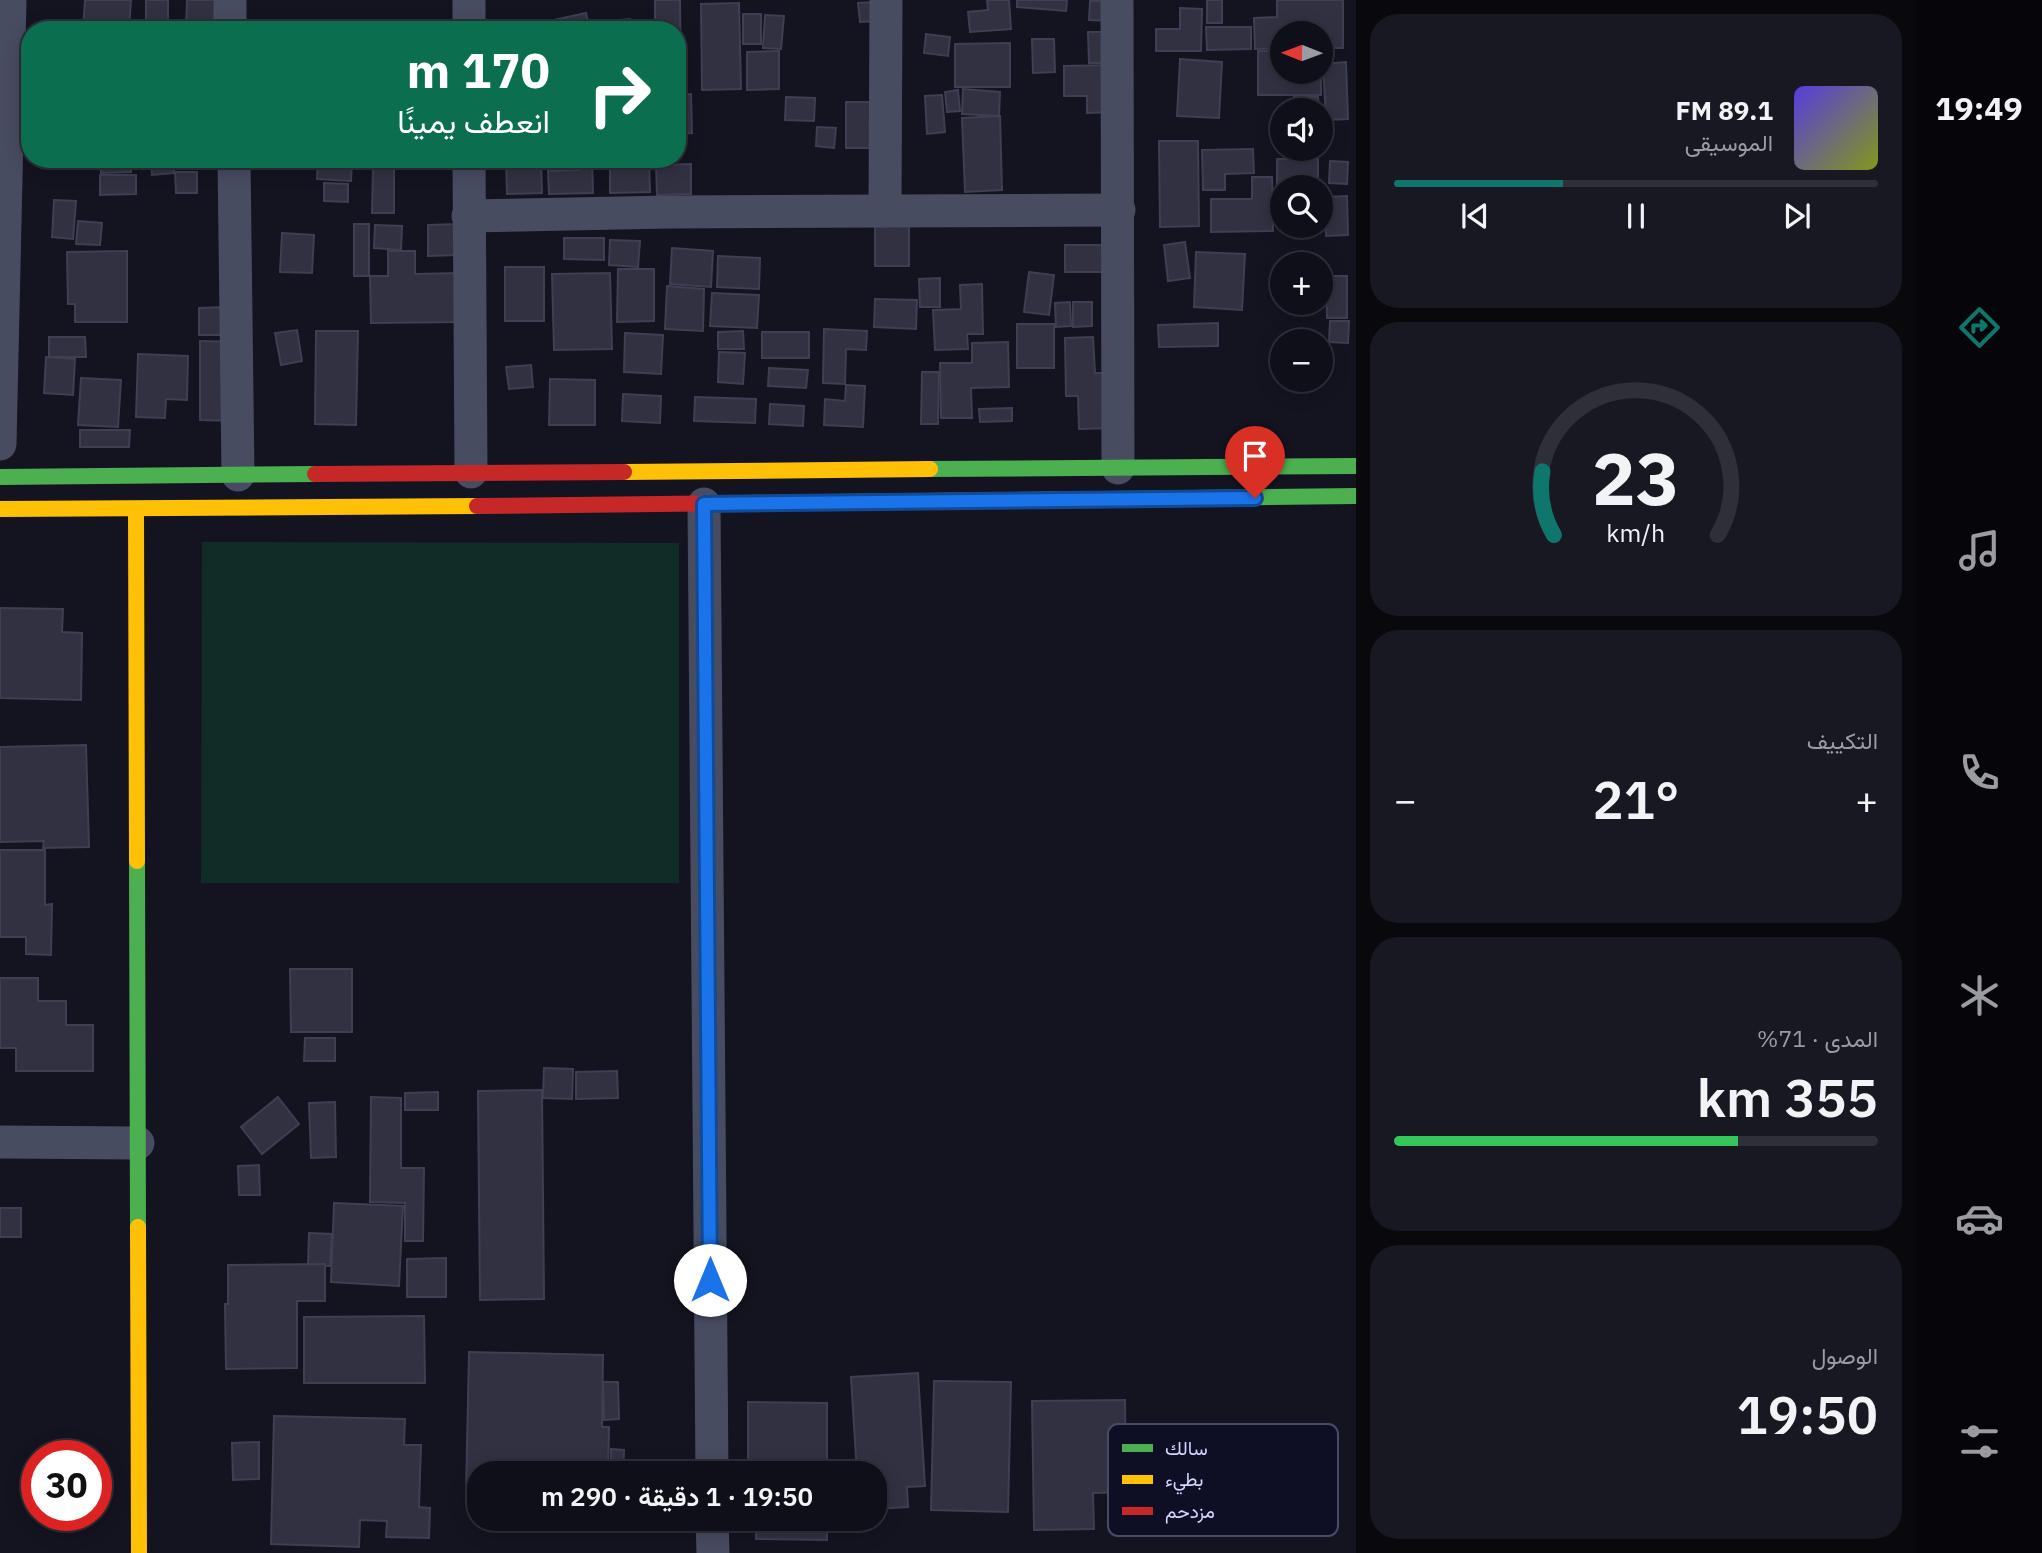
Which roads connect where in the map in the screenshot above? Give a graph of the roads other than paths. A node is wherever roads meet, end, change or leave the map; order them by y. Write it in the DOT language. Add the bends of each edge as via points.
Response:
graph roads {
  1 [pos="10,0"];
  2 [pos="230,0"];
  3 [pos="469,0"];
  4 [pos="886,0"];
  5 [pos="1117,0"];
  6 [pos="230,21"];
  7 [pos="469,21"];
  8 [pos="234,168"];
  9 [pos="469,168"];
  10 [pos="885,210"];
  11 [pos="1119,210"];
  12 [pos="468,216"];
  13 [pos="0,444"];
  14 [pos="1356,466"];
  15 [pos="1118,468"];
  16 [pos="471,472"];
  17 [pos="238,475"];
  18 [pos="0,477"];
  19 [pos="1356,496"];
  20 [pos="704,504"];
  21 [pos="0,509"];
  22 [pos="136,510"];
  23 [pos="0,1142"];
  24 [pos="138,1143"];
  25 [pos="712,1461"];
  26 [pos="712,1531"];
  27 [pos="139,1553"];
  28 [pos="713,1553"];
  1 -- 13 [label="street"];
  2 -- 6 [label="street"];
  3 -- 7 [label="street"];
  4 -- 10 [label="street"];
  5 -- 11 [label="street"];
  8 -- 17 [label="street"];
  9 -- 12 [label="street"];
  10 -- 11 [label="street"];
  10 -- 12 [label="street"];
  11 -- 15 [label="street"];
  12 -- 16 [label="street"];
  14 -- 15 [label="street"];
  15 -- 16 [label="street"];
  16 -- 17 [label="street"];
  17 -- 18 [label="street"];
  19 -- 20 [label="street"];
  20 -- 22 [label="street"];
  20 -- 25 [label="street"];
  21 -- 22 [label="street"];
  22 -- 24 [label="street"];
  23 -- 24 [label="street"];
  24 -- 27 [label="street"];
  26 -- 28 [label="street"];
}
